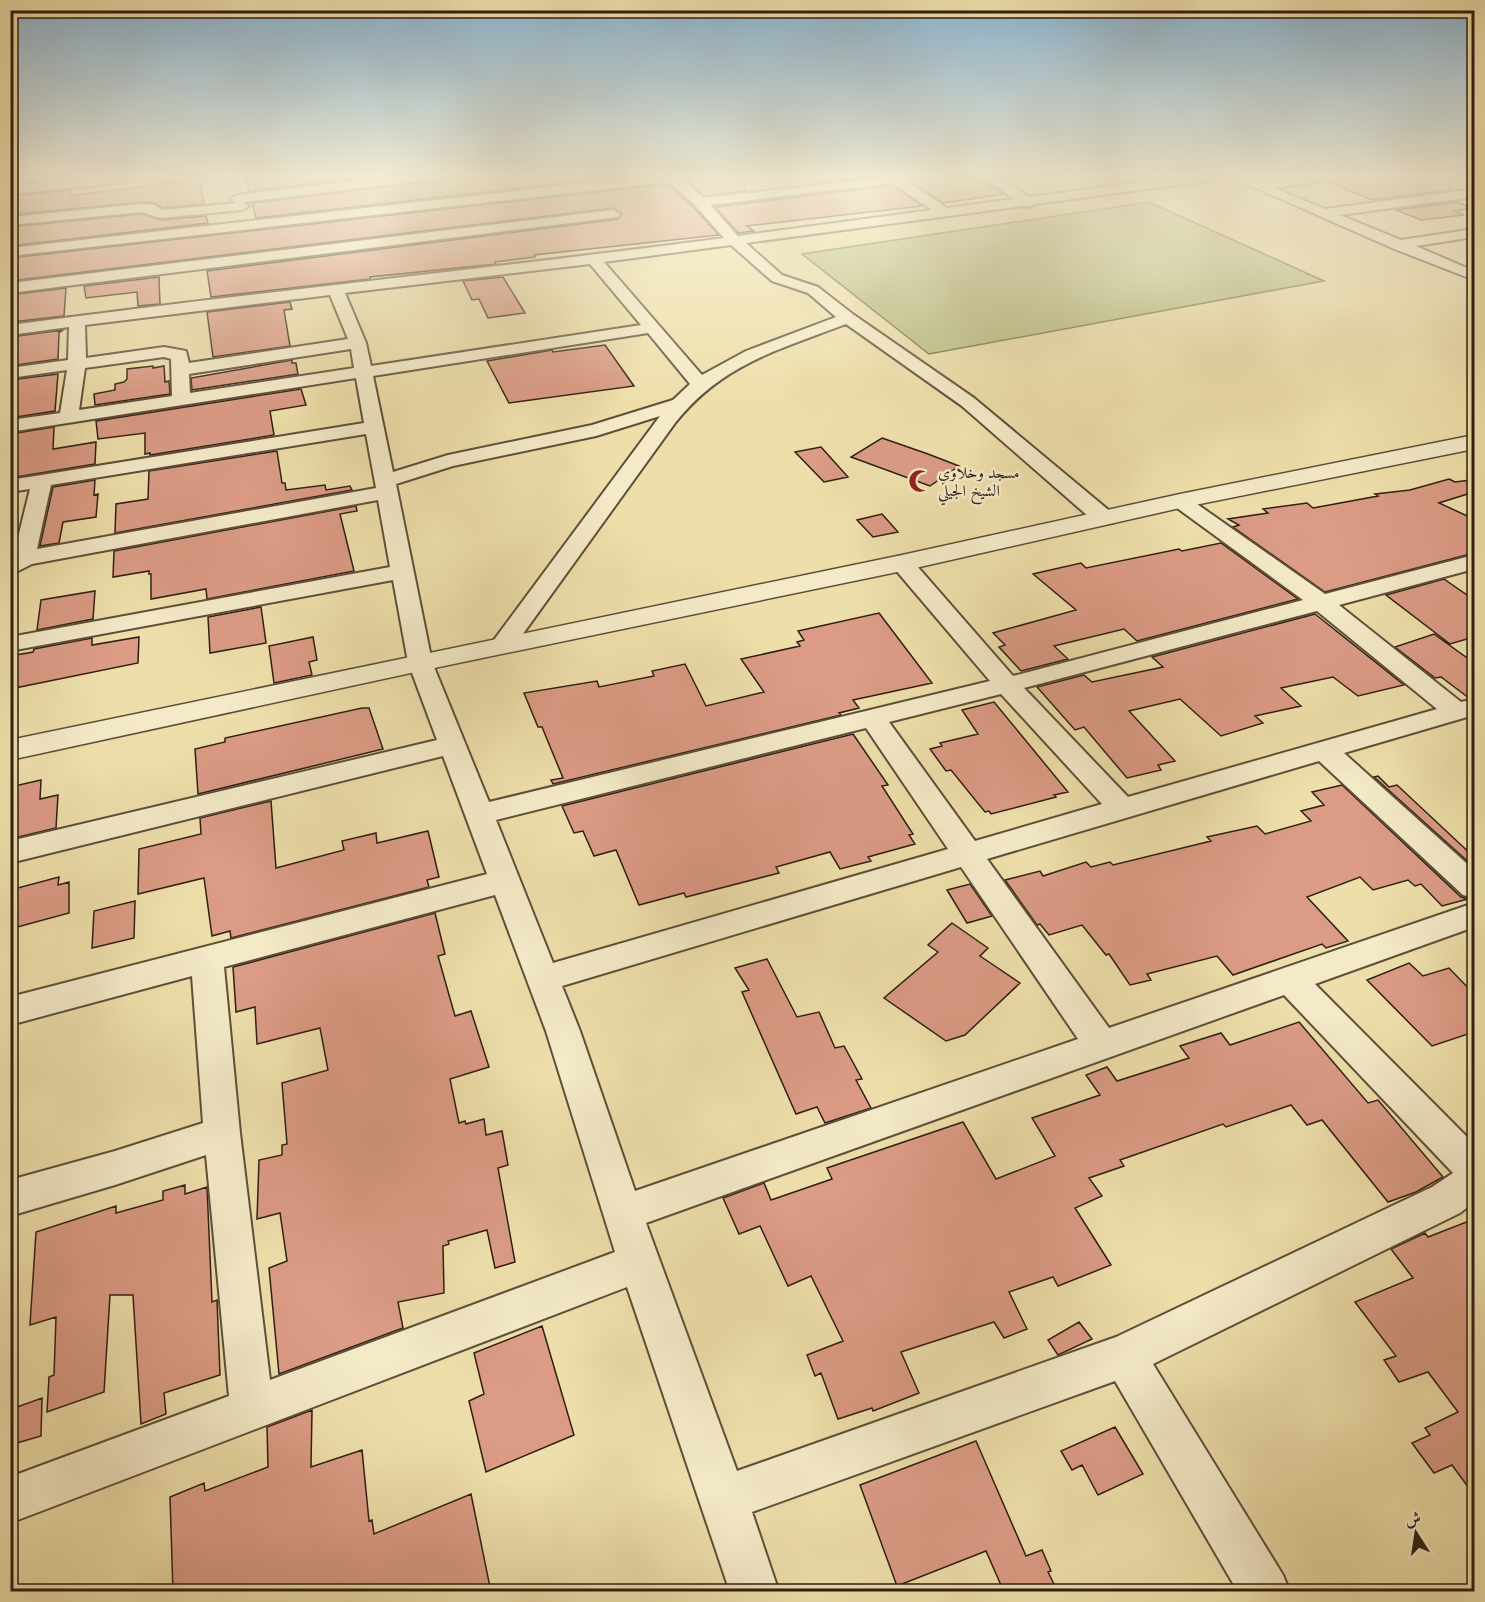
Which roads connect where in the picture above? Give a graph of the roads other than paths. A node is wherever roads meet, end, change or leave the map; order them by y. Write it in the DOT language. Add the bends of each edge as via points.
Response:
graph roads {
  1 [pos="164,251"];
  2 [pos="269,251"];
  3 [pos="655,251"];
  4 [pos="746,251"];
  5 [pos="1411,251"];
  6 [pos="646,252"];
  7 [pos="592,259"];
  8 [pos="165,269"];
  9 [pos="1474,276"];
  10 [pos="10,288"];
  11 [pos="336,289"];
  12 [pos="164,309"];
  13 [pos="848,318"];
  14 [pos="77,322"];
  15 [pos="651,328"];
  16 [pos="10,330"];
  17 [pos="358,343"];
  18 [pos="77,364"];
  19 [pos="180,370"];
  20 [pos="364,371"];
  21 [pos="10,373"];
  22 [pos="700,384"];
  23 [pos="181,400"];
  24 [pos="681,404"];
  25 [pos="69,417"];
  26 [pos="10,426"];
  27 [pos="375,427"];
  28 [pos="1474,442"];
  29 [pos="42,481"];
  30 [pos="10,486"];
  31 [pos="387,487"];
  32 [pos="1180,501"];
  33 [pos="1104,518"];
  34 [pos="15,563"];
  35 [pos="902,563"];
  36 [pos="1471,567"];
  37 [pos="401,572"];
  38 [pos="1321,602"];
  39 [pos="10,644"];
  40 [pos="503,644"];
  41 [pos="420,662"];
  42 [pos="1007,685"];
  43 [pos="1466,709"];
  44 [pos="873,718"];
  45 [pos="454,745"];
  46 [pos="10,750"];
  47 [pos="1325,751"];
  48 [pos="1121,807"];
  49 [pos="480,814"];
  50 [pos="10,852"];
  51 [pos="968,853"];
  52 [pos="504,881"];
  53 [pos="1474,887"];
  54 [pos="1474,915"];
  55 [pos="207,958"];
  56 [pos="543,979"];
  57 [pos="1290,980"];
  58 [pos="10,1011"];
  59 [pos="1102,1046"];
  60 [pos="222,1133"];
  61 [pos="1474,1169"];
  62 [pos="1474,1180"];
  63 [pos="10,1198"];
  64 [pos="623,1213"];
  65 [pos="639,1263"];
  66 [pos="1124,1356"];
  67 [pos="252,1410"];
  68 [pos="724,1499"];
  69 [pos="10,1500"];
  70 [pos="754,1592"];
  71 [pos="1266,1592"];
  1 -- 8 [label="street"];
  2 -- 8 [label="street"];
  3 -- 6 [label="street"];
  4 -- 13 [label="street" via="777,278 813,290"];
  5 -- 9 [label="street"];
  6 -- 7 [label="street"];
  7 -- 11 [label="street" via="397,278"];
  7 -- 15 [label="street"];
  8 -- 10 [label="street"];
  8 -- 12 [label="street"];
  11 -- 12 [label="street"];
  11 -- 17 [label="street"];
  12 -- 14 [label="street"];
  13 -- 22 [label="street" via="774,347"];
  13 -- 33 [label="street" via="968,402"];
  14 -- 16 [label="street"];
  14 -- 18 [label="street"];
  15 -- 20 [label="street"];
  15 -- 22 [label="street"];
  17 -- 19 [label="street"];
  17 -- 20 [label="street"];
  18 -- 19 [label="street" via="164,352 180,355"];
  18 -- 21 [label="street"];
  18 -- 25 [label="street"];
  19 -- 23 [label="street"];
  20 -- 23 [label="street"];
  20 -- 27 [label="street"];
  22 -- 24 [label="street"];
  23 -- 25 [label="street"];
  24 -- 31 [label="street" via="596,430 448,461"];
  24 -- 40 [label="street"];
  25 -- 26 [label="street"];
  27 -- 29 [label="street"];
  27 -- 31 [label="street"];
  28 -- 32 [label="street"];
  29 -- 30 [label="street"];
  29 -- 34 [label="street"];
  31 -- 34 [label="street"];
  31 -- 37 [label="street"];
  32 -- 33 [label="street"];
  32 -- 38 [label="street"];
  33 -- 35 [label="street"];
  35 -- 40 [label="street"];
  35 -- 42 [label="street"];
  36 -- 38 [label="street"];
  37 -- 39 [label="street"];
  37 -- 41 [label="street"];
  38 -- 42 [label="street"];
  38 -- 43 [label="street"];
  40 -- 41 [label="street"];
  41 -- 45 [label="street"];
  41 -- 46 [label="street"];
  42 -- 44 [label="street"];
  42 -- 48 [label="street"];
  43 -- 47 [label="street"];
  44 -- 49 [label="street"];
  44 -- 51 [label="street"];
  45 -- 49 [label="street"];
  45 -- 50 [label="street"];
  47 -- 48 [label="street"];
  47 -- 53 [label="street"];
  48 -- 51 [label="street"];
  49 -- 52 [label="street"];
  51 -- 56 [label="street"];
  51 -- 59 [label="street"];
  52 -- 55 [label="street"];
  52 -- 56 [label="street"];
  54 -- 57 [label="street"];
  55 -- 58 [label="street"];
  55 -- 60 [label="street"];
  56 -- 64 [label="street"];
  57 -- 59 [label="street"];
  57 -- 61 [label="street"];
  59 -- 64 [label="street"];
  60 -- 63 [label="street"];
  60 -- 67 [label="street"];
  62 -- 66 [label="street" via="1446,1200"];
  64 -- 65 [label="street"];
  65 -- 67 [label="street"];
  65 -- 68 [label="street"];
  66 -- 68 [label="street"];
  66 -- 71 [label="street"];
  67 -- 69 [label="street"];
  68 -- 70 [label="street"];
}
